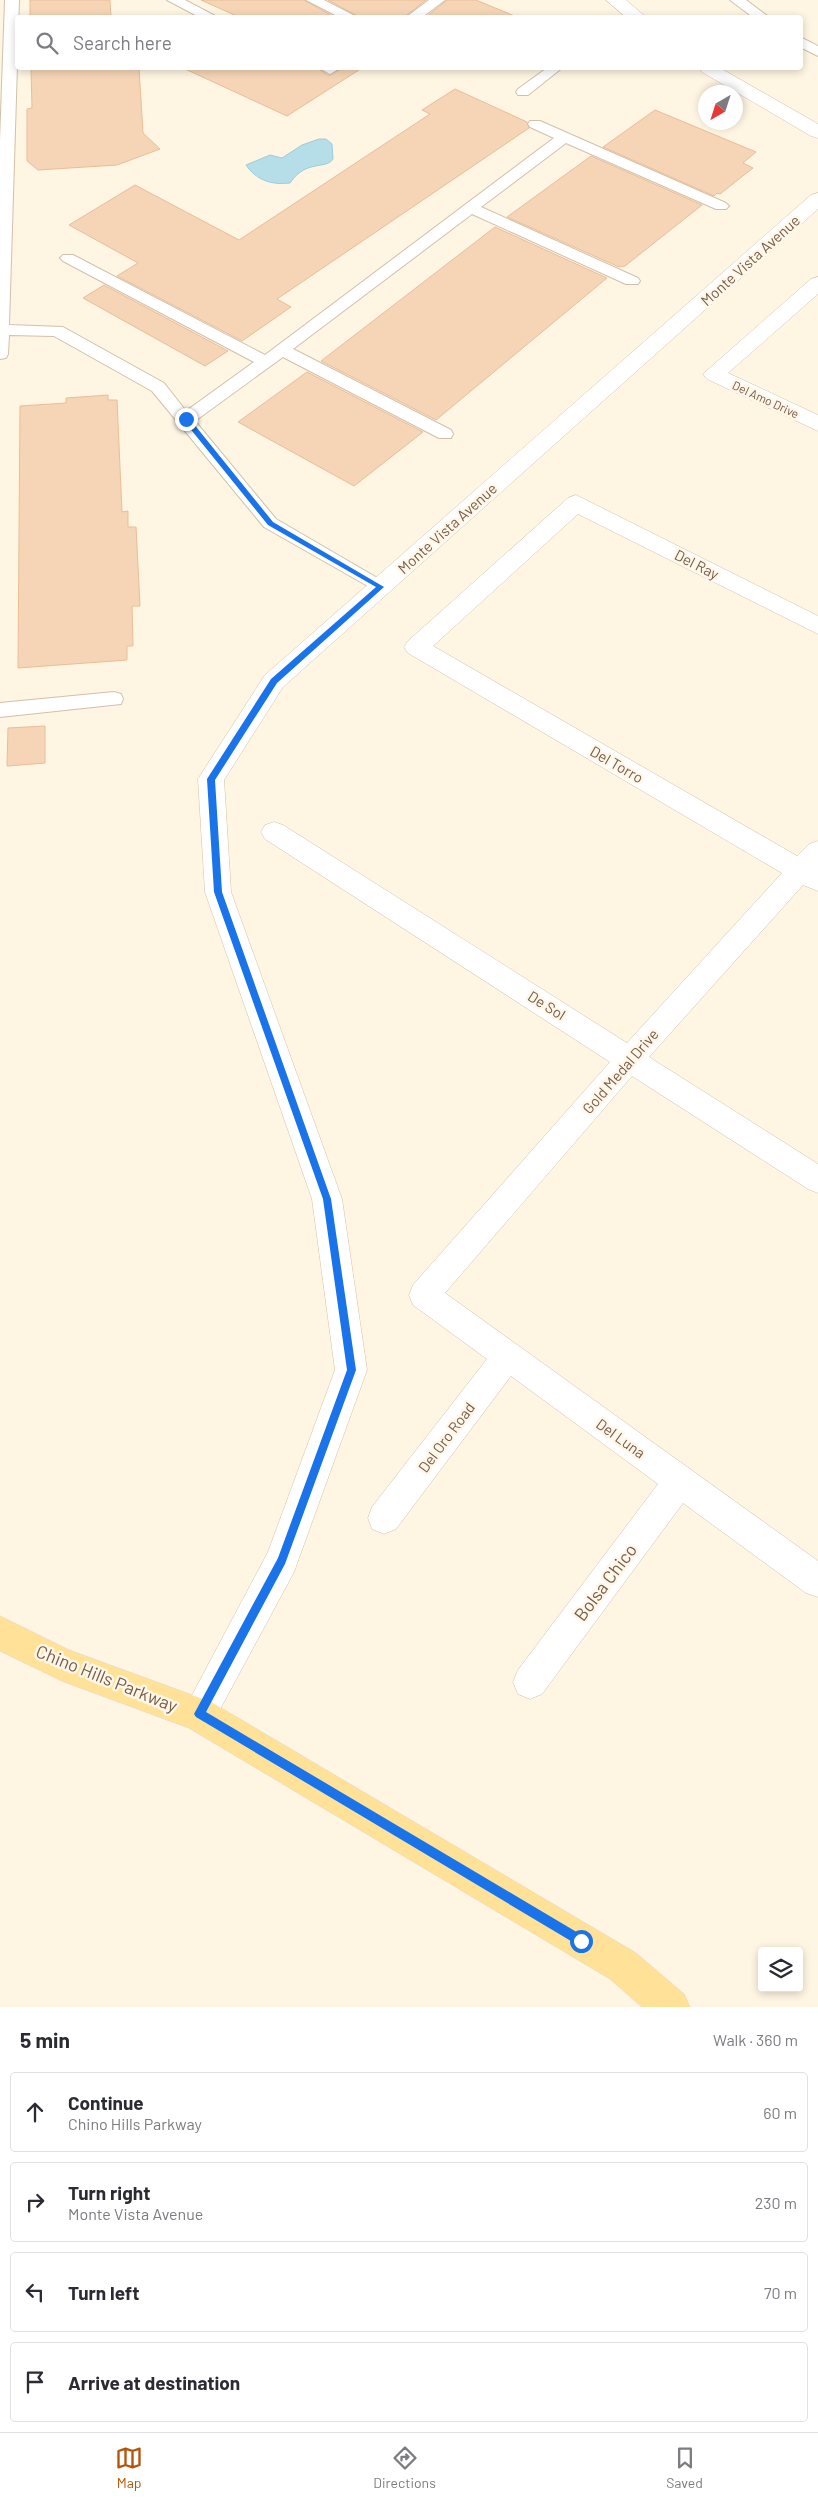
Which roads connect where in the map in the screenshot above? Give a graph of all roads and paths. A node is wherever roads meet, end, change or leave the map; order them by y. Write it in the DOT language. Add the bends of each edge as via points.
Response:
graph roads {
  1 [pos="12,0"];
  2 [pos="174,0"];
  3 [pos="313,0"];
  4 [pos="438,0"];
  5 [pos="616,0"];
  6 [pos="737,0"];
  7 [pos="206,15"];
  8 [pos="346,15"];
  9 [pos="416,15"];
  10 [pos="635,15"];
  11 [pos="760,15"];
  12 [pos="803,43"];
  13 [pos="818,52"];
  14 [pos="552,70"];
  15 [pos="711,70"];
  16 [pos="523,92"];
  17 [pos="535,124"];
  18 [pos="818,132"];
  19 [pos="565,137"];
  20 [pos="818,200"];
  21 [pos="722,206"];
  22 [pos="471,208"];
  23 [pos="68,258"];
  24 [pos="632,281"];
  25 [pos="818,283"];
  26 [pos="1,330"];
  27 [pos="282,350"];
  28 [pos="0,354"];
  29 [pos="266,362"];
  30 [pos="186,419"];
  31 [pos="818,424"];
  32 [pos="445,434"];
  33 [pos="380,587"];
  34 [pos="818,626"];
  35 [pos="416,647"];
  36 [pos="114,699"];
  37 [pos="0,710"];
  38 [pos="274,832"];
  39 [pos="812,867"];
  40 [pos="631,1058"];
  41 [pos="818,1180"];
  42 [pos="424,1295"];
  43 [pos="508,1356"];
  44 [pos="680,1481"];
  45 [pos="384,1518"];
  46 [pos="818,1581"];
  47 [pos="0,1632"];
  48 [pos="530,1682"];
  49 [pos="199,1714"];
  50 [pos="671,2007"];
  1 -- 26 [label="lane"];
  2 -- 7 [label="lane"];
  3 -- 8 [label="lane"];
  4 -- 9 [label="lane"];
  5 -- 10 [label="street"];
  6 -- 11 [label="lane"];
  12 -- 13 [label="lane"];
  14 -- 16 [label="lane"];
  15 -- 18 [label="street"];
  17 -- 19 [label="lane"];
  19 -- 21 [label="lane"];
  19 -- 22 [label="lane"];
  20 -- 33 [label="street, Monte Vista Avenue"];
  22 -- 24 [label="lane"];
  22 -- 27 [label="lane"];
  23 -- 29 [label="lane"];
  25 -- 31 [label="street, Del Amo Drive" via="714,374"];
  26 -- 28 [label="lane"];
  26 -- 30 [label="lane" via="57,331 158,387"];
  27 -- 29 [label="lane"];
  27 -- 32 [label="lane"];
  29 -- 30 [label="lane"];
  30 -- 33 [label="lane" via="270,523"];
  33 -- 49 [label="street, Monte Vista Avenue" via="274,681 211,779 218,892 327,1199 351,1370 282,1560"];
  34 -- 35 [label="street, Del Ray" via="576,503"];
  35 -- 39 [label="street, Del Torro"];
  36 -- 37 [label="lane"];
  38 -- 40 [label="street, De Sol"];
  39 -- 40 [label="street, Gold Medal Drive"];
  40 -- 41 [label="street, De Sol"];
  40 -- 42 [label="street, Gold Medal Drive"];
  42 -- 43 [label="street, Del Luna"];
  43 -- 44 [label="street, Del Luna"];
  43 -- 45 [label="street, Del Oro Road"];
  44 -- 46 [label="street, Del Luna"];
  44 -- 48 [label="street, Bolsa Chico"];
  47 -- 49 [label="main road, Chino Hills Parkway" via="62,1664"];
  49 -- 50 [label="main road, Chino Hills Parkway" via="623,1966"];
}
